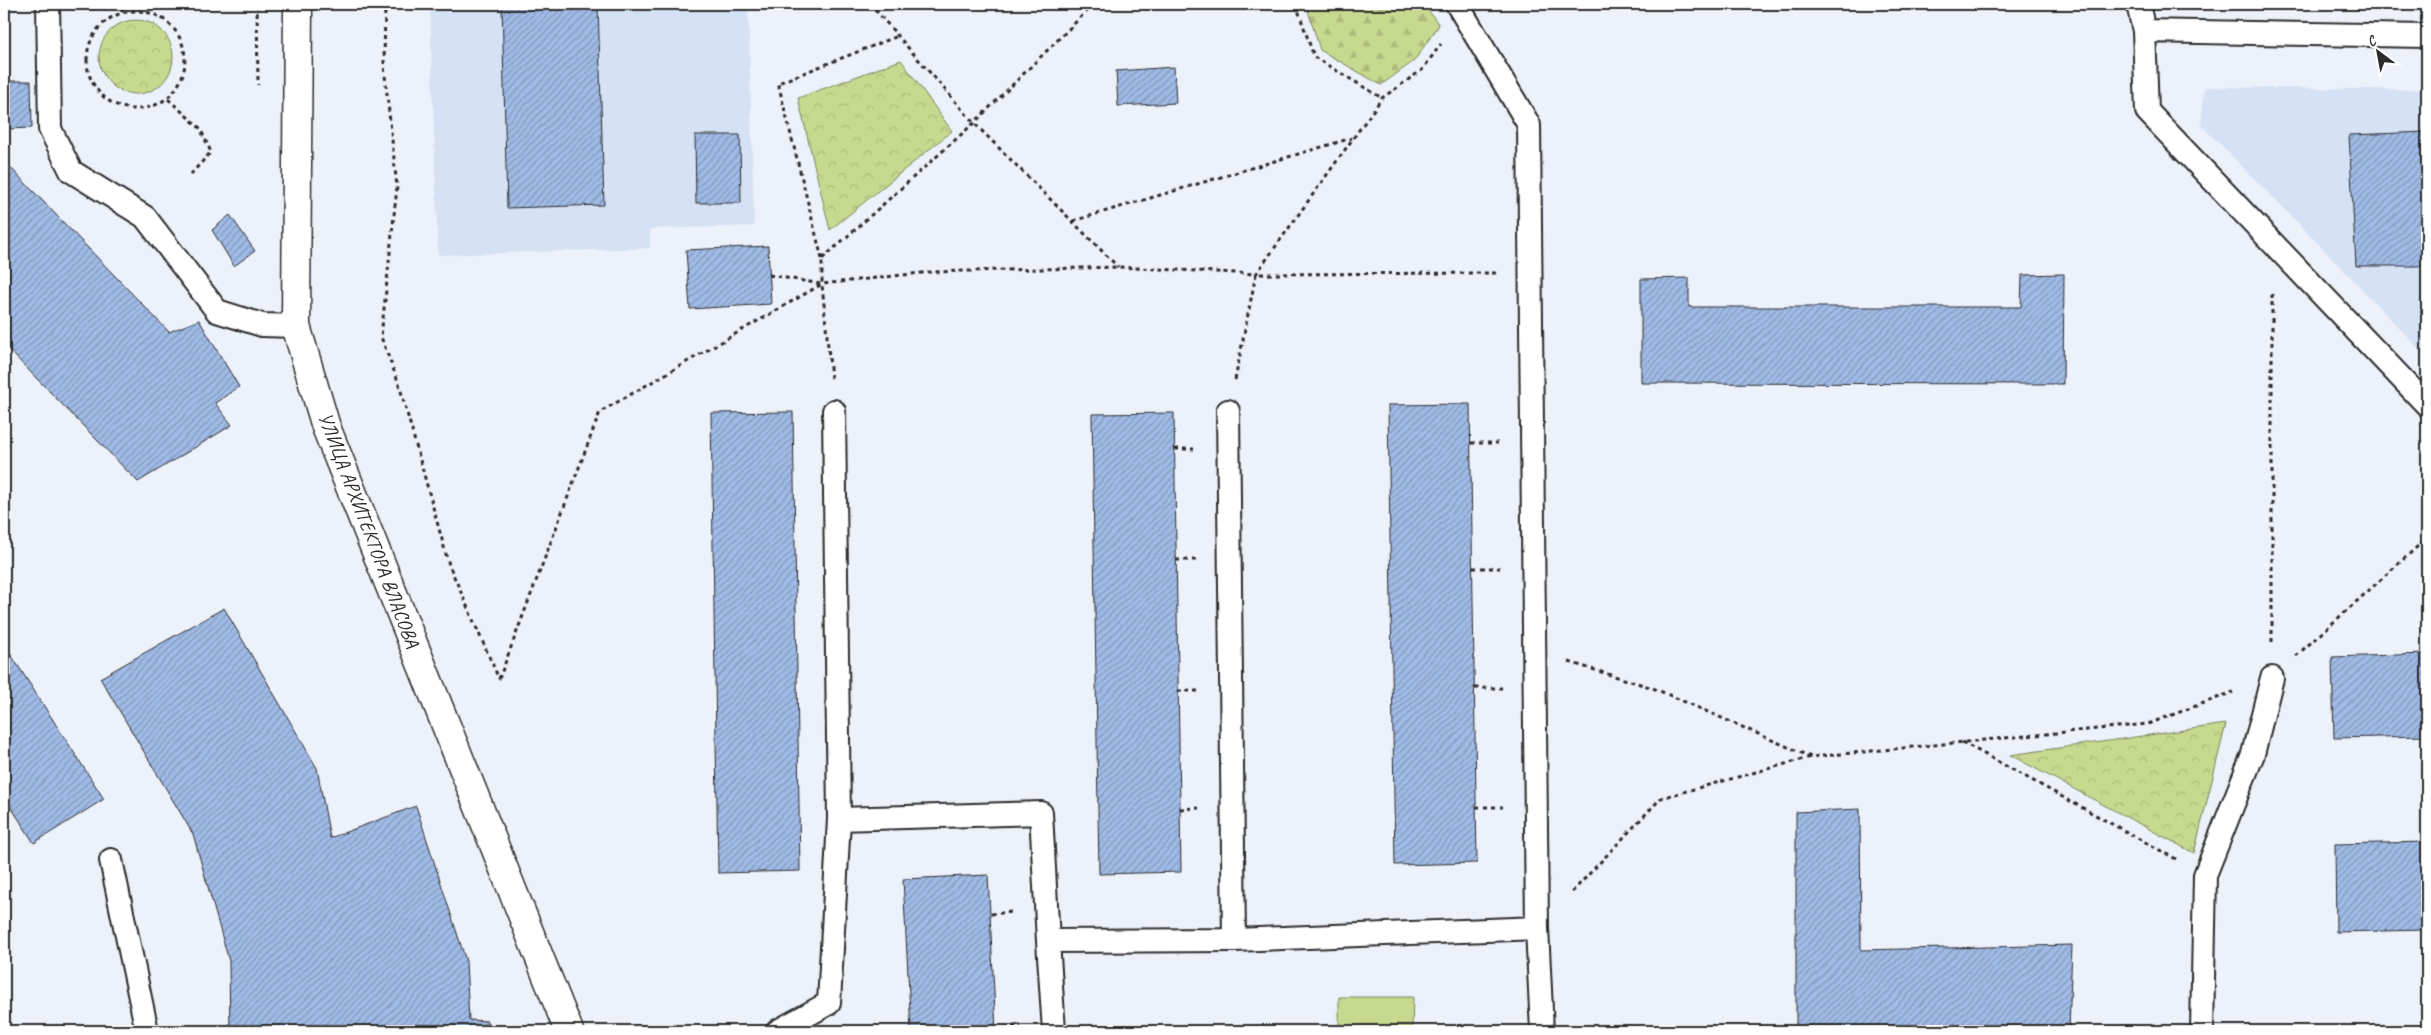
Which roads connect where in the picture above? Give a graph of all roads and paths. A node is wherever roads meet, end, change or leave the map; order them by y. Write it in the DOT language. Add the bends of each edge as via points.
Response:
graph roads {
  1 [pos="48,4"];
  2 [pos="122,4"];
  3 [pos="298,4"];
  4 [pos="385,4"];
  5 [pos="870,4"];
  6 [pos="1094,4"];
  7 [pos="1296,4"];
  8 [pos="2138,4"];
  9 [pos="1460,9"];
  10 [pos="122,12"];
  11 [pos="2144,31"];
  12 [pos="898,36"];
  13 [pos="2427,36"];
  14 [pos="168,98"];
  15 [pos="1382,98"];
  16 [pos="974,123"];
  17 [pos="1353,138"];
  18 [pos="192,174"];
  19 [pos="1072,221"];
  20 [pos="822,259"];
  21 [pos="1118,267"];
  22 [pos="1530,272"];
  23 [pos="1256,274"];
  24 [pos="769,275"];
  25 [pos="822,284"];
  26 [pos="2267,286"];
  27 [pos="296,326"];
  28 [pos="2427,405"];
  29 [pos="834,411"];
  30 [pos="1228,411"];
  31 [pos="2427,538"];
  32 [pos="1535,651"];
  33 [pos="2272,678"];
  34 [pos="1962,742"];
  35 [pos="1811,757"];
  36 [pos="839,819"];
  37 [pos="111,860"];
  38 [pos="2205,875"];
  39 [pos="1537,928"];
  40 [pos="1234,940"];
  41 [pos="1048,942"];
  42 [pos="147,1031"];
  43 [pos="569,1031"];
  44 [pos="778,1031"];
  45 [pos="1054,1031"];
  46 [pos="1542,1031"];
  47 [pos="2202,1031"];
  1 -- 27 [label="lane" via="50,129 71,170 145,217 216,311 262,325"];
  2 -- 10 [label="path"];
  3 -- 27 [label="street, УЛИЦА АРХИТЕКТОРА ВЛАСОВА"];
  4 -- 25 [label="path" via="384,66 396,187 381,338 399,384 449,565 499,679 600,412"];
  5 -- 12 [label="path"];
  6 -- 16 [label="path"];
  7 -- 15 [label="path" via="1314,57"];
  8 -- 11 [label="lane"];
  9 -- 15 [label="path" via="1422,70"];
  9 -- 22 [label="lane" via="1529,125"];
  10 -- 14 [label="path" via="141,10 160,16 175,28 184,45 186,65 180,83"];
  10 -- 14 [label="path" via="104,22 92,37 86,55 88,75 97,92 112,104 131,110 151,108"];
  11 -- 13 [label="lane"];
  11 -- 28 [label="lane" via="2147,110"];
  12 -- 16 [label="path"];
  12 -- 20 [label="path" via="778,83"];
  14 -- 18 [label="path" via="200,128 211,152"];
  15 -- 17 [label="path"];
  16 -- 19 [label="path"];
  16 -- 20 [label="path"];
  17 -- 19 [label="path"];
  17 -- 23 [label="path"];
  19 -- 21 [label="path"];
  20 -- 25 [label="path"];
  21 -- 23 [label="path"];
  21 -- 25 [label="path" via="930,272"];
  22 -- 23 [label="path"];
  22 -- 32 [label="lane"];
  23 -- 30 [label="path"];
  24 -- 25 [label="path"];
  25 -- 29 [label="path"];
  26 -- 33 [label="path" via="2272,294"];
  27 -- 43 [label="street, УЛИЦА АРХИТЕКТОРА ВЛАСОВА" via="326,427"];
  29 -- 36 [label="lane"];
  30 -- 40 [label="lane"];
  31 -- 33 [label="path"];
  32 -- 35 [label="path" via="1653,688"];
  32 -- 39 [label="lane"];
  33 -- 34 [label="path" via="2148,724"];
  33 -- 38 [label="lane" via="2253,754"];
  34 -- 35 [label="path"];
  34 -- 38 [label="path"];
  35 -- 39 [label="path" via="1661,798"];
  36 -- 41 [label="lane" via="1041,813"];
  36 -- 44 [label="lane" via="830,1003"];
  37 -- 42 [label="lane"];
  38 -- 47 [label="lane"];
  39 -- 40 [label="lane"];
  39 -- 46 [label="lane"];
  40 -- 41 [label="lane"];
  41 -- 45 [label="lane"];
}
